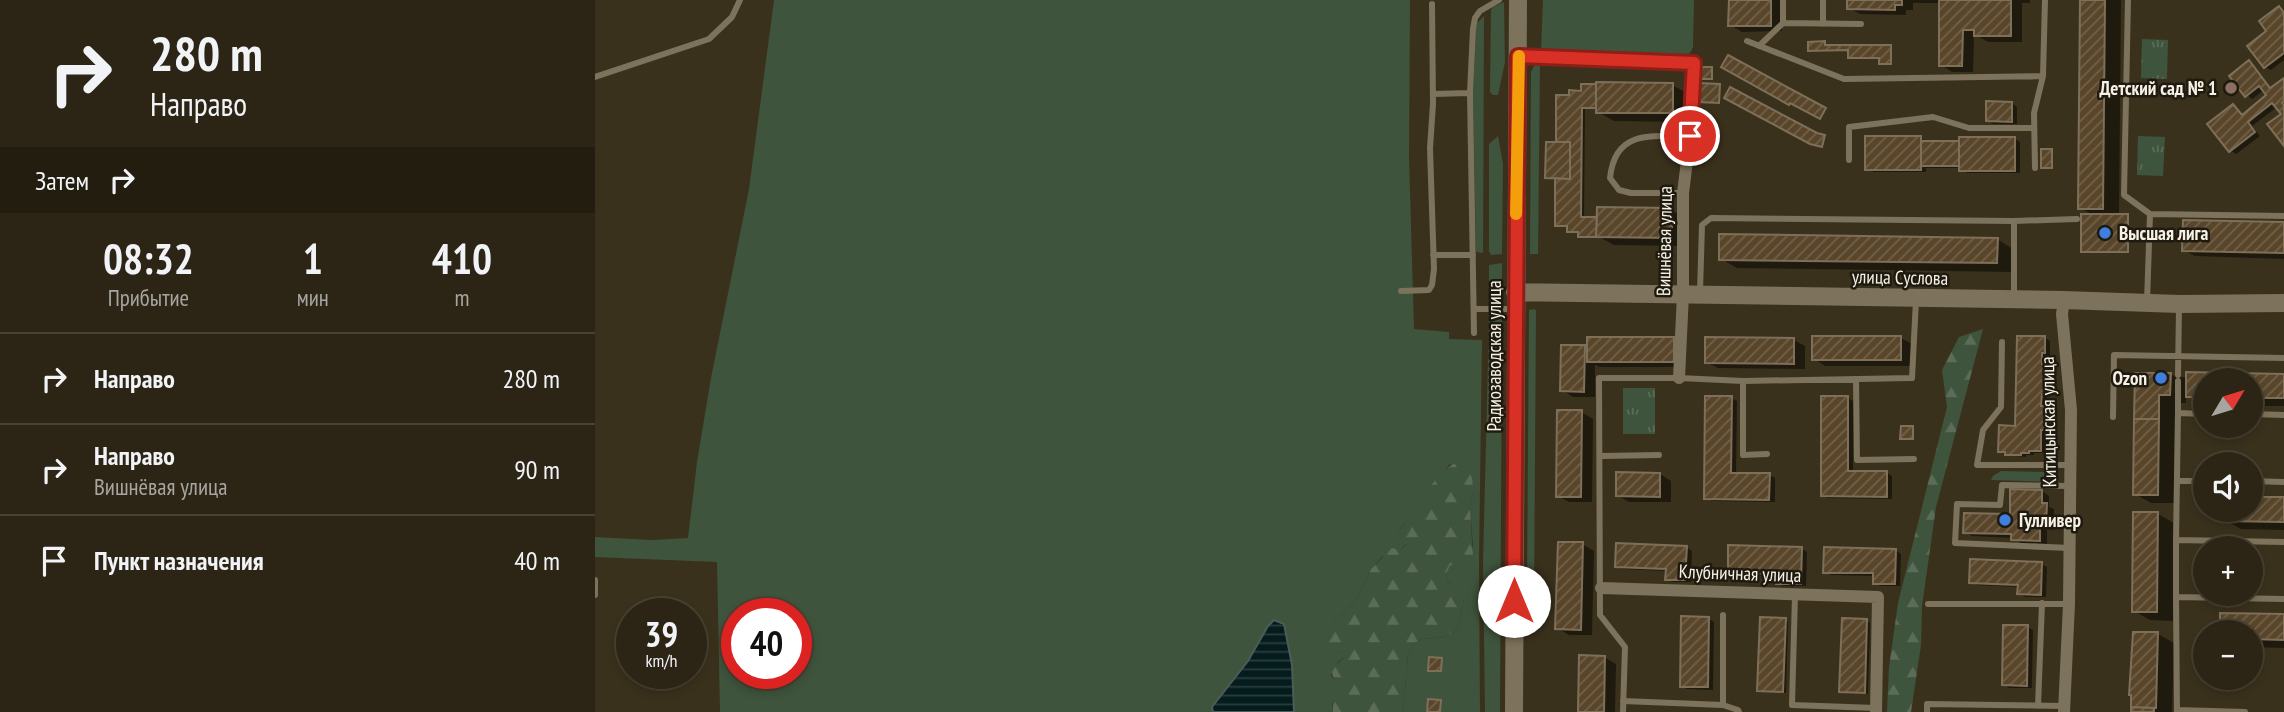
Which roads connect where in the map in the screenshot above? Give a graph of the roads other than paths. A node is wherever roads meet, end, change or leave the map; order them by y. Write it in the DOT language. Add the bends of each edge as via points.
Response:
graph roads {
  1 [pos="740,0"];
  2 [pos="1499,0"];
  3 [pos="1518,0"];
  4 [pos="1783,0"];
  5 [pos="1823,0"];
  6 [pos="2045,0"];
  7 [pos="2128,0"];
  8 [pos="1432,4"];
  9 [pos="1783,23"];
  10 [pos="1823,24"];
  11 [pos="1861,24"];
  12 [pos="1747,41"];
  13 [pos="1759,46"];
  14 [pos="1518,56"];
  15 [pos="1694,63"];
  16 [pos="2043,76"];
  17 [pos="595,77"];
  18 [pos="1470,93"];
  19 [pos="1433,94"];
  20 [pos="2034,128"];
  21 [pos="1690,136"];
  22 [pos="1849,160"];
  23 [pos="2035,168"];
  24 [pos="1683,193"];
  25 [pos="2150,214"];
  26 [pos="2284,216"];
  27 [pos="2077,219"];
  28 [pos="2014,221"];
  29 [pos="1473,255"];
  30 [pos="1433,256"];
  31 [pos="1401,291"];
  32 [pos="1691,294"];
  33 [pos="1916,298"];
  34 [pos="2014,299"];
  35 [pos="2064,300"];
  36 [pos="1515,301"];
  37 [pos="2147,302"];
  38 [pos="2284,303"];
  39 [pos="2179,304"];
  40 [pos="1474,309"];
  41 [pos="1474,333"];
  42 [pos="2002,342"];
  43 [pos="2179,356"];
  44 [pos="2284,358"];
  45 [pos="1679,378"];
  46 [pos="1856,379"];
  47 [pos="1743,381"];
  48 [pos="2178,413"];
  49 [pos="2193,414"];
  50 [pos="2263,414"];
  51 [pos="2284,415"];
  52 [pos="2113,417"];
  53 [pos="1767,454"];
  54 [pos="1659,455"];
  55 [pos="1601,456"];
  56 [pos="1914,458"];
  57 [pos="2070,465"];
  58 [pos="2177,481"];
  59 [pos="2193,481"];
  60 [pos="2263,481"];
  61 [pos="2284,482"];
  62 [pos="2070,486"];
  63 [pos="2176,540"];
  64 [pos="2284,542"];
  65 [pos="2069,548"];
  66 [pos="595,580"];
  67 [pos="1601,588"];
  68 [pos="1795,593"];
  69 [pos="595,595"];
  70 [pos="2175,597"];
  71 [pos="2284,599"];
  72 [pos="2042,603"];
  73 [pos="1928,604"];
  74 [pos="2069,604"];
  75 [pos="1723,615"];
  76 [pos="1623,701"];
  77 [pos="1723,705"];
  78 [pos="2038,705"];
  79 [pos="2064,709"];
  80 [pos="1876,710"];
  81 [pos="2176,711"];
  82 [pos="1514,712"];
  83 [pos="1623,712"];
  84 [pos="1739,712"];
  85 [pos="1927,712"];
  86 [pos="2245,712"];
  1 -- 17 [label="lane" via="731,17 709,39"];
  2 -- 18 [label="lane" via="1475,18"];
  3 -- 14 [label="street, Радиозаводская улица"];
  4 -- 9 [label="lane"];
  5 -- 10 [label="lane"];
  6 -- 16 [label="lane"];
  7 -- 25 [label="lane" via="2124,195"];
  8 -- 19 [label="lane"];
  9 -- 10 [label="lane"];
  9 -- 13 [label="lane"];
  10 -- 11 [label="lane"];
  12 -- 13 [label="lane"];
  13 -- 16 [label="lane" via="1844,79"];
  14 -- 15 [label="lane"];
  14 -- 36 [label="street, Радиозаводская улица"];
  15 -- 21 [label="street, Вишнёвая улица"];
  16 -- 20 [label="lane"];
  18 -- 19 [label="lane"];
  18 -- 29 [label="lane"];
  19 -- 30 [label="lane"];
  20 -- 22 [label="lane" via="1969,128 1933,117 1849,127"];
  20 -- 23 [label="lane"];
  21 -- 24 [label="street, Вишнёвая улица"];
  21 -- 24 [label="lane" via="1641,136 1618,152 1611,167 1610,178 1619,190"];
  24 -- 32 [label="street, Вишнёвая улица"];
  25 -- 26 [label="lane"];
  25 -- 37 [label="lane"];
  27 -- 28 [label="lane"];
  28 -- 32 [label="lane" via="1711,218 1703,226"];
  28 -- 34 [label="lane"];
  29 -- 30 [label="lane"];
  29 -- 40 [label="lane"];
  30 -- 31 [label="lane" via="1429,290"];
  32 -- 33 [label="street, улица Суслова"];
  32 -- 36 [label="street, улица Суслова"];
  32 -- 45 [label="street, Вишнёвая улица"];
  33 -- 34 [label="street, улица Суслова"];
  33 -- 46 [label="lane" via="1912,378"];
  34 -- 35 [label="street, улица Суслова"];
  35 -- 37 [label="street, улица Суслова"];
  35 -- 57 [label="street, Китицынская улица"];
  36 -- 40 [label="lane"];
  36 -- 82 [label="street, Радиозаводская улица"];
  37 -- 39 [label="street, улица Суслова"];
  38 -- 39 [label="street, улица Суслова"];
  39 -- 43 [label="lane"];
  40 -- 41 [label="lane"];
  42 -- 57 [label="lane" via="2001,407 1983,430 1977,465"];
  43 -- 44 [label="lane"];
  43 -- 48 [label="lane"];
  43 -- 52 [label="lane" via="2114,355"];
  45 -- 47 [label="lane"];
  45 -- 55 [label="lane" via="1599,378"];
  46 -- 47 [label="lane"];
  46 -- 56 [label="lane" via="1857,460"];
  47 -- 53 [label="lane" via="1743,455"];
  48 -- 49 [label="lane"];
  48 -- 58 [label="lane"];
  50 -- 51 [label="lane"];
  54 -- 55 [label="lane"];
  55 -- 67 [label="lane"];
  57 -- 62 [label="street, Китицынская улица"];
  58 -- 59 [label="lane"];
  58 -- 63 [label="lane"];
  60 -- 61 [label="lane"];
  62 -- 65 [label="street, Китицынская улица"];
  62 -- 65 [label="lane" via="2002,485 2000,505 1957,504 1955,543"];
  63 -- 64 [label="lane"];
  63 -- 70 [label="lane"];
  65 -- 74 [label="street, Китицынская улица"];
  66 -- 69 [label="lane"];
  67 -- 68 [label="street, Клубничная улица"];
  67 -- 76 [label="lane" via="1601,615 1625,647"];
  68 -- 80 [label="street, Клубничная улица" via="1878,597"];
  68 -- 80 [label="lane" via="1791,705"];
  70 -- 71 [label="lane"];
  70 -- 81 [label="lane"];
  72 -- 73 [label="lane"];
  72 -- 74 [label="lane"];
  72 -- 78 [label="lane"];
  74 -- 79 [label="street, Китицынская улица"];
  75 -- 77 [label="lane"];
  76 -- 77 [label="lane"];
  76 -- 83 [label="lane"];
  77 -- 84 [label="lane"];
  78 -- 79 [label="lane"];
  78 -- 85 [label="lane" via="1927,704"];
  81 -- 86 [label="lane"];
}
